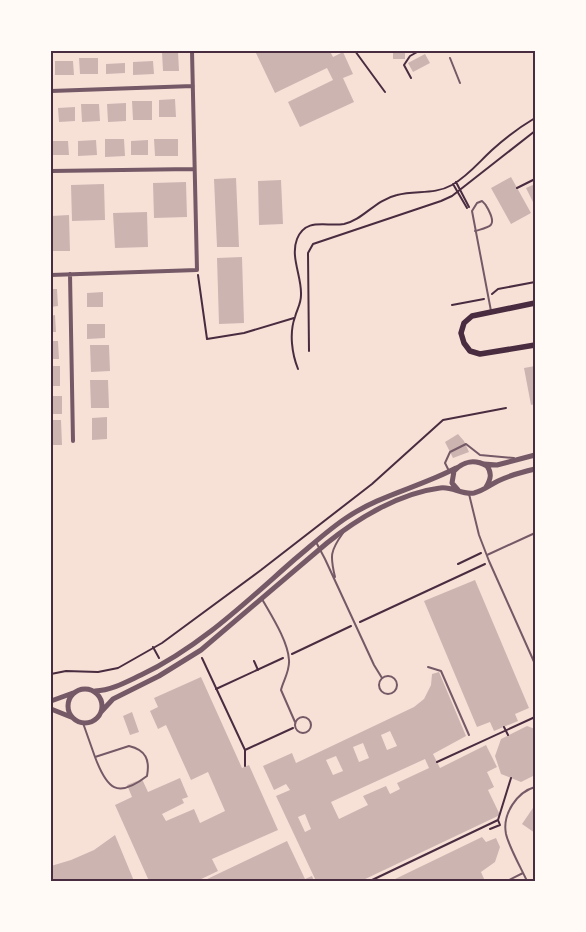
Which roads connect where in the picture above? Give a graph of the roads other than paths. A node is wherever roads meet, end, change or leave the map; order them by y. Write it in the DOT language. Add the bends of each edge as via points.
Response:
graph roads {
  1 [pos="192,51"];
  2 [pos="450,58"];
  3 [pos="460,83"];
  4 [pos="193,86"];
  5 [pos="51,91"];
  6 [pos="193,169"];
  7 [pos="51,171"];
  8 [pos="475,231"];
  9 [pos="70,274"];
  10 [pos="51,275"];
  11 [pos="535,303"];
  12 [pos="491,312"];
  13 [pos="535,345"];
  14 [pos="73,441"];
  15 [pos="533,456"];
  16 [pos="482,463"];
  17 [pos="456,468"];
  18 [pos="535,469"];
  19 [pos="450,472"];
  20 [pos="486,487"];
  21 [pos="458,490"];
  22 [pos="469,493"];
  23 [pos="348,526"];
  24 [pos="535,533"];
  25 [pos="316,542"];
  26 [pos="320,549"];
  27 [pos="487,555"];
  28 [pos="336,582"];
  29 [pos="262,599"];
  30 [pos="535,664"];
  31 [pos="428,667"];
  32 [pos="382,678"];
  33 [pos="95,691"];
  34 [pos="73,693"];
  35 [pos="51,701"];
  36 [pos="51,709"];
  37 [pos="101,712"];
  38 [pos="80,722"];
  39 [pos="295,722"];
  40 [pos="469,735"];
  41 [pos="96,757"];
  42 [pos="535,787"];
  43 [pos="523,873"];
  44 [pos="508,881"];
  45 [pos="527,881"];
  1 -- 4 [label="street"];
  2 -- 3 [label="lane"];
  4 -- 5 [label="street"];
  4 -- 6 [label="street"];
  6 -- 7 [label="street"];
  6 -- 9 [label="street" via="197,270"];
  8 -- 8 [label="lane" via="493,223 482,201 472,211"];
  8 -- 12 [label="lane"];
  9 -- 10 [label="street"];
  9 -- 14 [label="street"];
  11 -- 12 [label="main road"];
  12 -- 13 [label="main road" via="472,316 464,323 461,333 470,351 480,354"];
  15 -- 16 [label="street" via="497,465"];
  15 -- 19 [label="lane" via="480,455 466,444 450,452 445,463"];
  16 -- 17 [label="street" via="469,462"];
  16 -- 20 [label="street" via="491,475"];
  17 -- 19 [label="street"];
  17 -- 21 [label="street" via="452,483"];
  18 -- 20 [label="street" via="508,476"];
  19 -- 25 [label="street" via="364,506"];
  20 -- 22 [label="street"];
  21 -- 22 [label="street"];
  21 -- 23 [label="street" via="442,487 425,491 379,509"];
  22 -- 27 [label="lane"];
  23 -- 26 [label="street"];
  23 -- 28 [label="lane" via="331,553"];
  24 -- 27 [label="lane"];
  25 -- 26 [label="lane"];
  25 -- 33 [label="street" via="187,649 125,683"];
  26 -- 28 [label="lane"];
  26 -- 29 [label="street"];
  27 -- 30 [label="lane"];
  28 -- 32 [label="lane"];
  29 -- 37 [label="street" via="199,652 113,699"];
  29 -- 39 [label="lane" via="287,652 288,665 281,690"];
  31 -- 40 [label="lane" via="440,670"];
  32 -- 32 [label="lane" via="379,684 382,692 390,694 396,690 395,679 389,676"];
  33 -- 34 [label="street" via="83,688"];
  33 -- 37 [label="street" via="102,701"];
  34 -- 35 [label="street"];
  34 -- 38 [label="street" via="68,708 73,718"];
  36 -- 38 [label="street"];
  37 -- 38 [label="street" via="94,721"];
  38 -- 41 [label="lane"];
  39 -- 39 [label="lane" via="306,717 311,727 308,732 298,732"];
  41 -- 41 [label="lane" via="110,786 119,789 147,776 148,759 135,747 121,748"];
  42 -- 43 [label="lane" via="515,800 506,824 506,833"];
  43 -- 44 [label="lane"];
  43 -- 45 [label="lane"];
}
